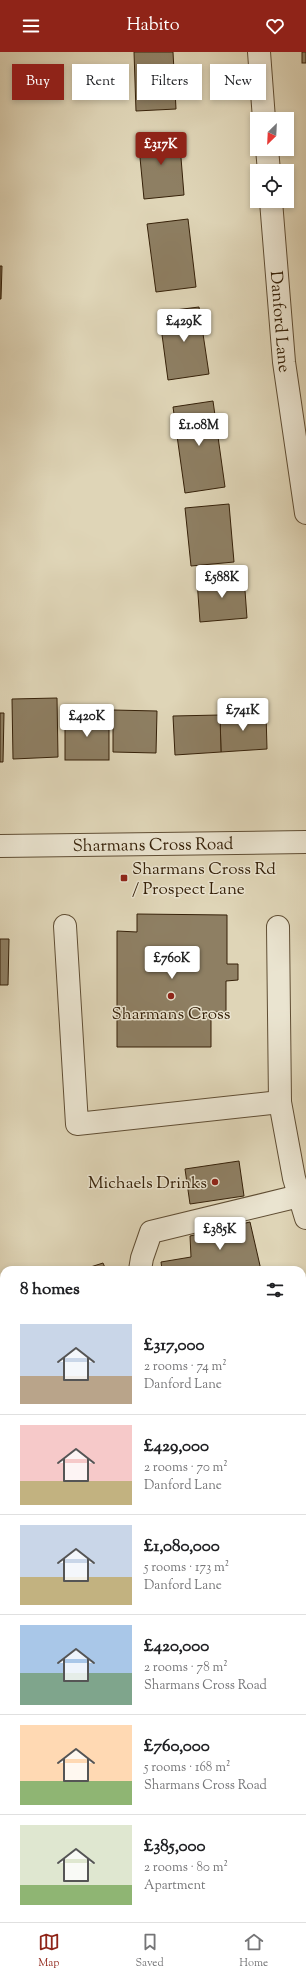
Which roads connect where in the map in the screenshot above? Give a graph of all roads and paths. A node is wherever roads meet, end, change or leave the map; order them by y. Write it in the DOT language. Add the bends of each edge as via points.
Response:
graph roads {
  1 [pos="259,52"];
  2 [pos="263,112"];
  3 [pos="272,208"];
  4 [pos="306,514"];
  5 [pos="306,842"];
  6 [pos="0,846"];
  7 [pos="65,926"];
  8 [pos="278,927"];
  9 [pos="280,1102"];
  10 [pos="300,1196"];
  11 [pos="306,1218"];
  12 [pos="306,1222"];
  13 [pos="306,1234"];
  14 [pos="141,1266"];
  1 -- 2 [label="street"];
  3 -- 4 [label="street, Danford Lane" via="284,362"];
  5 -- 6 [label="street, Sharmans Cross Road"];
  7 -- 9 [label="street" via="77,1124"];
  8 -- 9 [label="street"];
  9 -- 10 [label="street" via="294,1178"];
  10 -- 11 [label="street"];
  10 -- 14 [label="street" via="151,1232"];
  12 -- 13 [label="street"];
}
